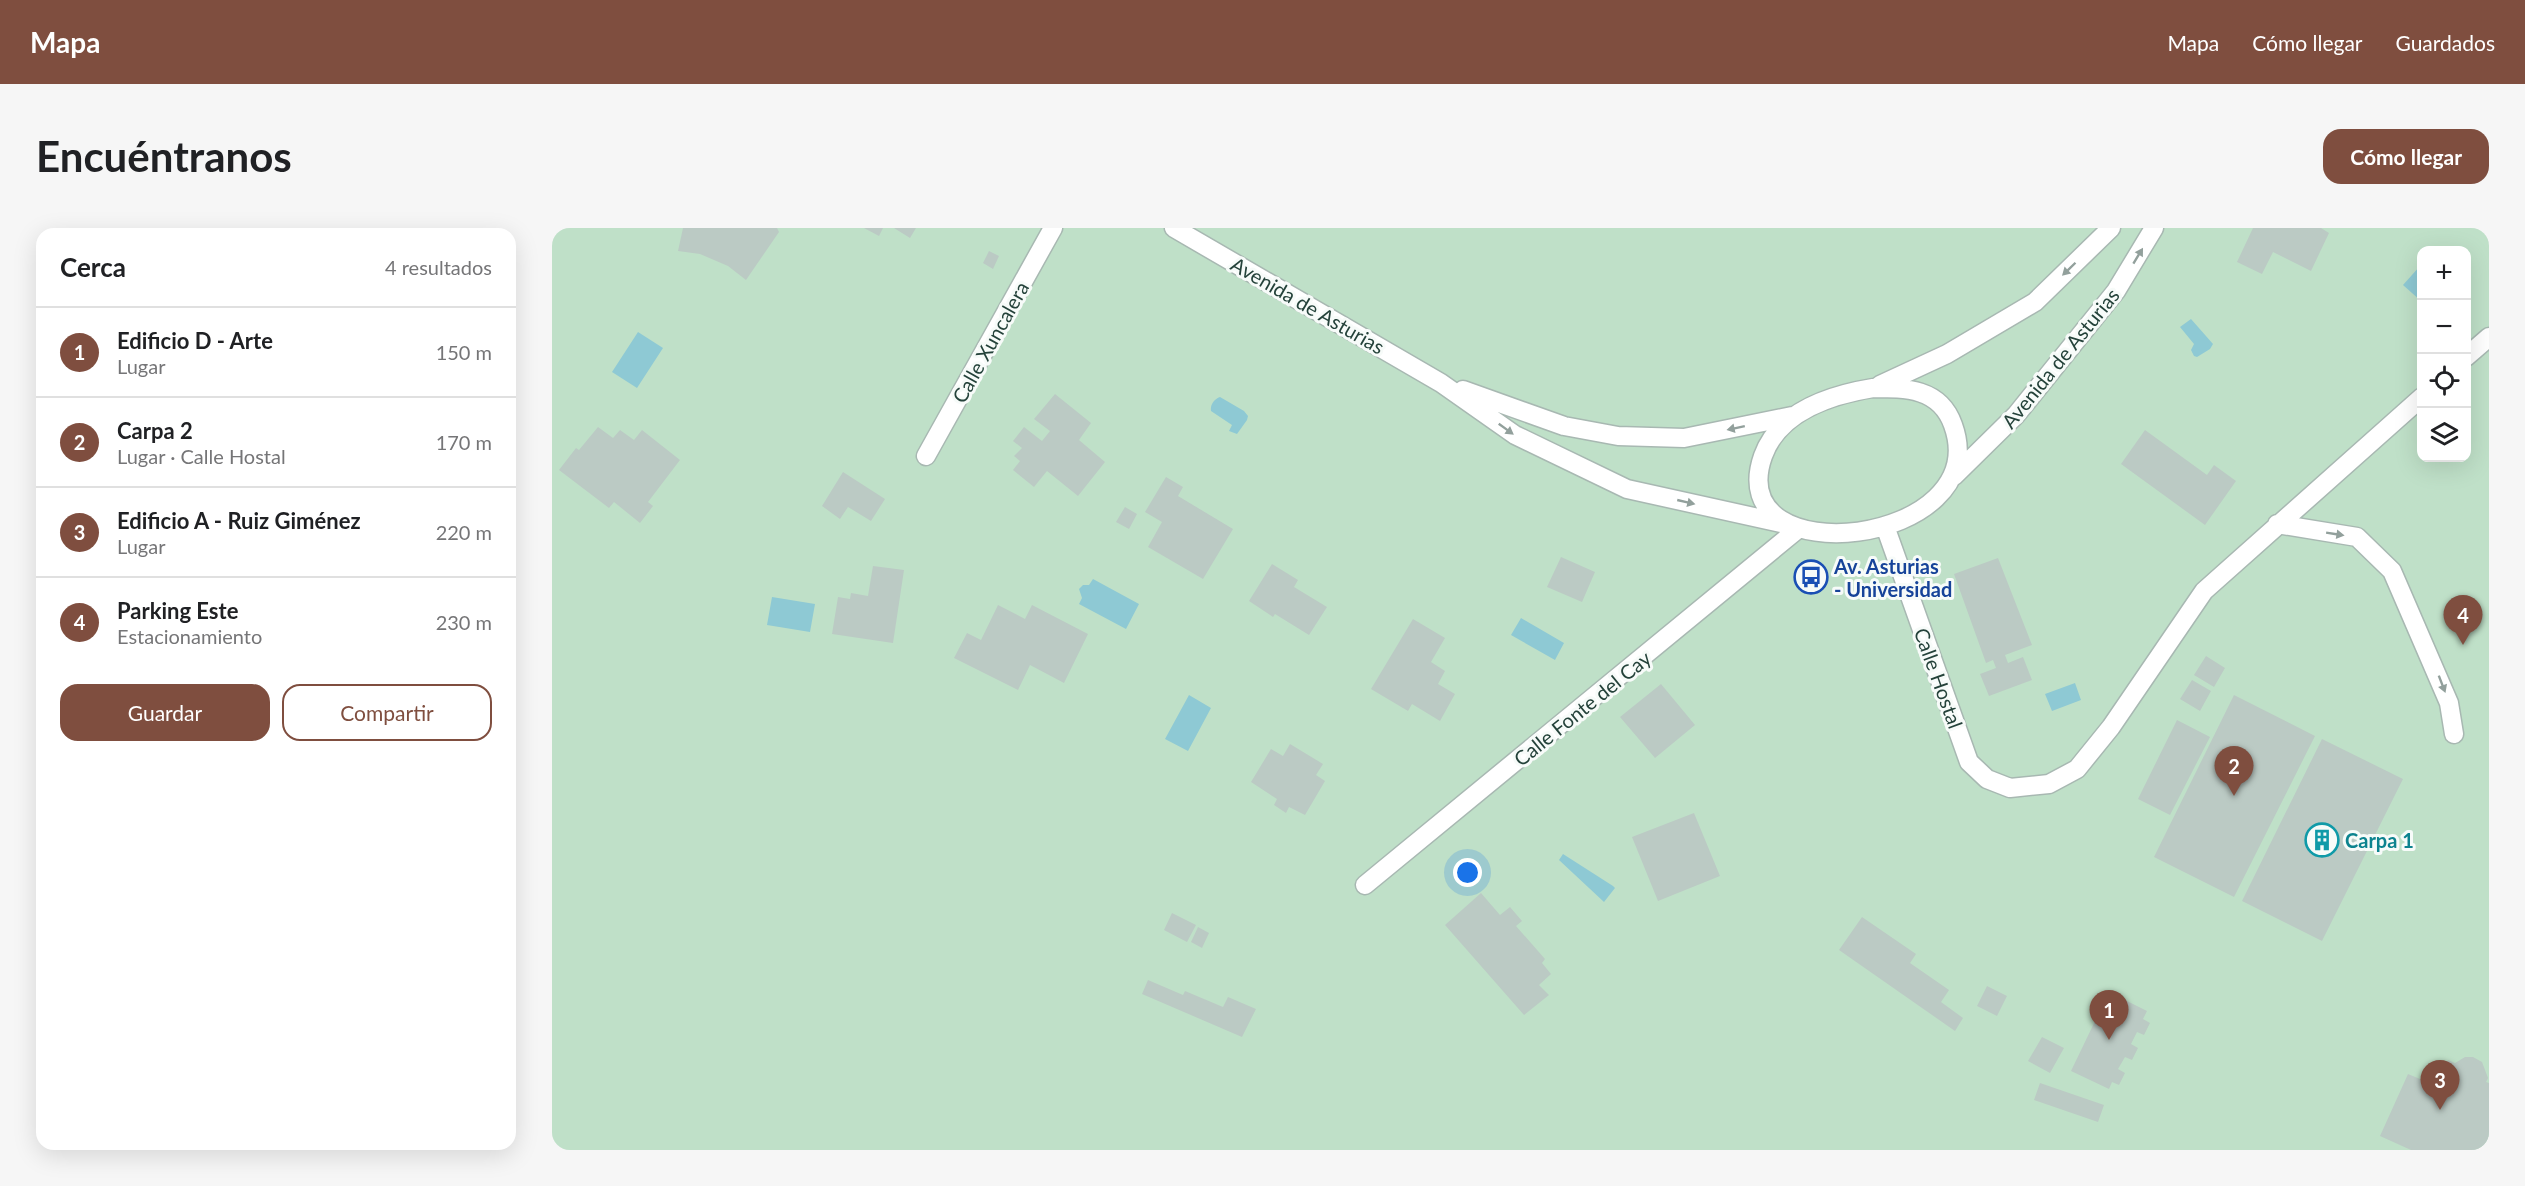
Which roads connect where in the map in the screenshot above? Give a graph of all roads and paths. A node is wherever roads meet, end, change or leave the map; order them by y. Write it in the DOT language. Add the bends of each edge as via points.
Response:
graph roads {
  1 [pos="1053,228"];
  2 [pos="1174,228"];
  3 [pos="2111,228"];
  4 [pos="2154,228"];
  5 [pos="2489,337"];
  6 [pos="2469,354"];
  7 [pos="1441,383"];
  8 [pos="1873,388"];
  9 [pos="2417,401"];
  10 [pos="1793,416"];
  11 [pos="926,456"];
  12 [pos="1953,477"];
  13 [pos="2277,524"];
  14 [pos="1885,526"];
  15 [pos="1794,527"];
  16 [pos="2454,734"];
  17 [pos="1365,885"];
  1 -- 11 [label="street, Calle Xuncalera"];
  2 -- 7 [label="street, Avenida de Asturias"];
  3 -- 8 [label="street, one-way" via="2035,302 1947,354"];
  12 -- 4 [label="street, Avenida de Asturias, one-way" via="2016,415 2116,291"];
  5 -- 6 [label="street"];
  10 -- 7 [label="street, Avenida de Asturias, one-way" via="1684,438 1618,436 1564,426"];
  7 -- 15 [label="street, Avenida de Asturias, one-way" via="1515,435 1627,489"];
  8 -- 10 [label="street" via="1851,391"];
  8 -- 12 [label="street" via="1907,388 1933,398 1950,416 1959,440"];
  9 -- 13 [label="street"];
  10 -- 15 [label="street" via="1775,432 1766,447 1758,479 1763,499 1774,515"];
  12 -- 14 [label="street" via="1942,492 1910,517"];
  13 -- 14 [label="street, Calle Hostal" via="2204,591 2111,727 2077,769 2049,784 2010,788 1987,779 1969,762"];
  13 -- 16 [label="street, one-way" via="2357,537 2392,571 2449,703"];
  14 -- 15 [label="street" via="1839,534 1817,534"];
  15 -- 17 [label="street, Calle Fonte del Cay"];
}
